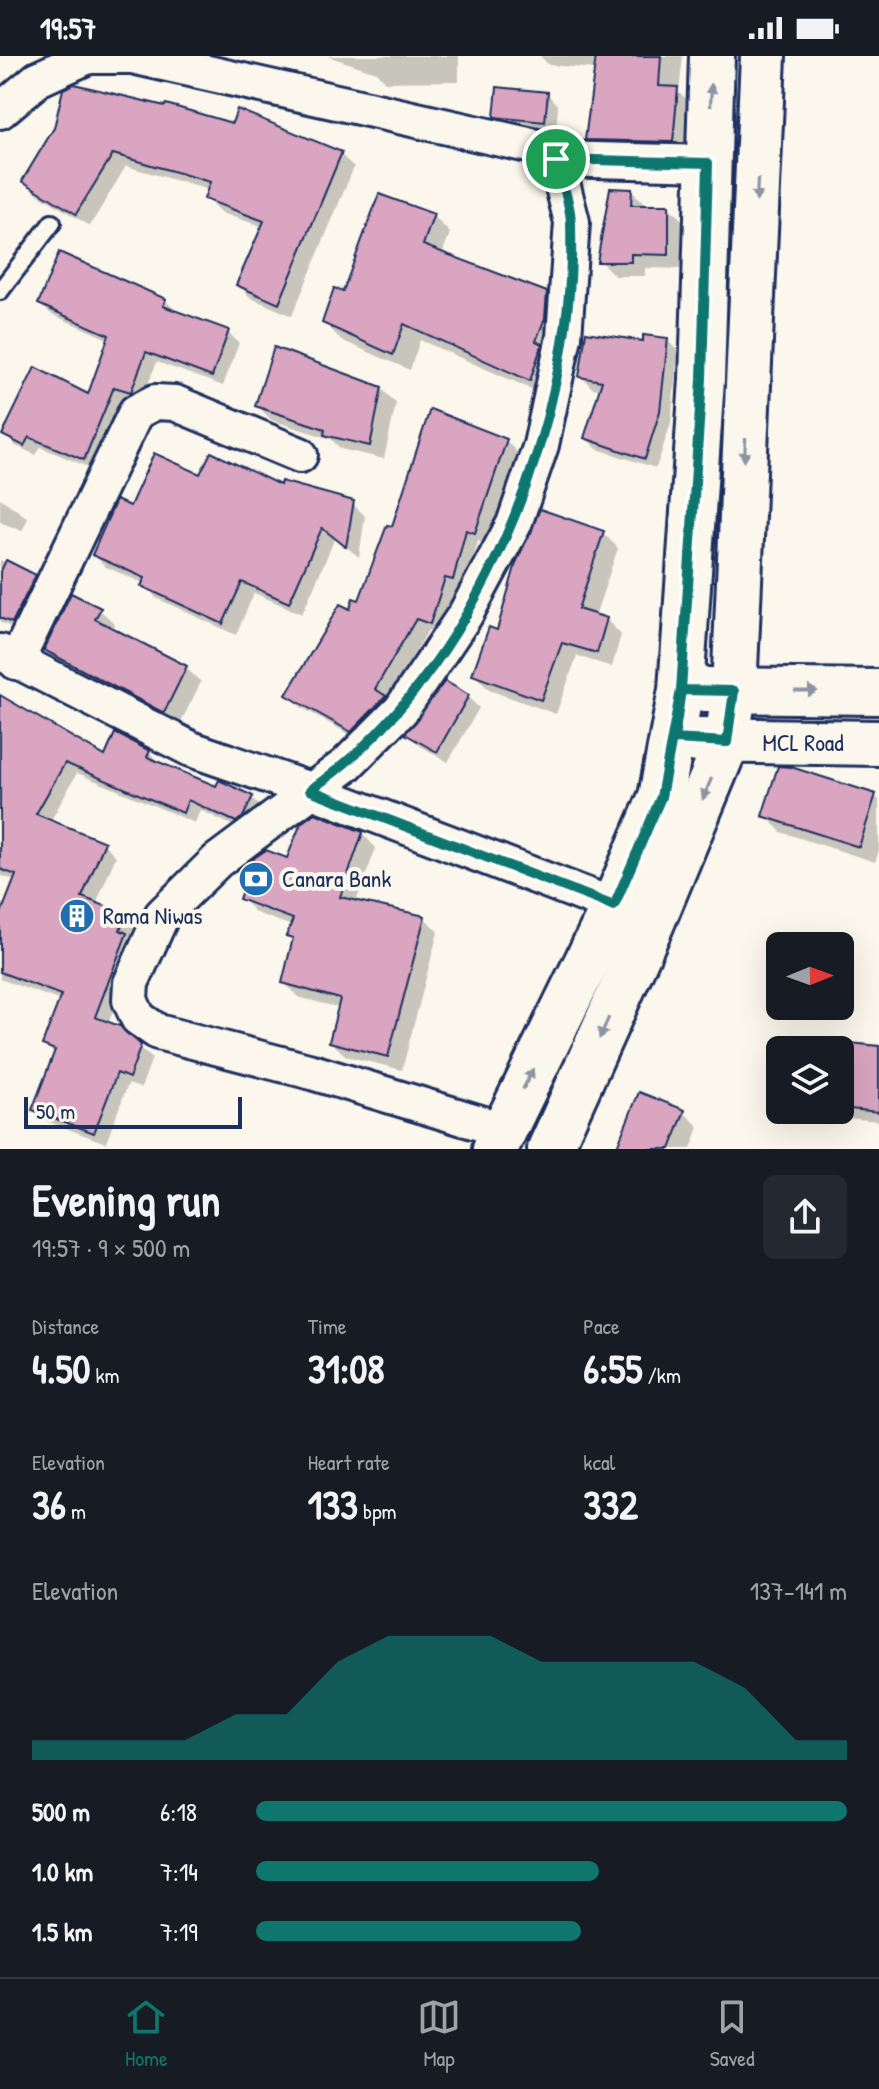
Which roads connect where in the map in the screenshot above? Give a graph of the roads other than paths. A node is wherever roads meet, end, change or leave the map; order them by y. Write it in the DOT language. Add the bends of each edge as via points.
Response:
graph roads {
  1 [pos="132,56"];
  2 [pos="712,56"];
  3 [pos="763,56"];
  4 [pos="260,71"];
  5 [pos="0,111"];
  6 [pos="556,159"];
  7 [pos="708,163"];
  8 [pos="52,223"];
  9 [pos="0,291"];
  10 [pos="300,455"];
  11 [pos="8,657"];
  12 [pos="681,690"];
  13 [pos="734,691"];
  14 [pos="879,692"];
  15 [pos="674,739"];
  16 [pos="727,742"];
  17 [pos="879,743"];
  18 [pos="310,790"];
  19 [pos="614,906"];
  20 [pos="499,1140"];
  21 [pos="550,1149"];
  1 -- 4 [label="street"];
  1 -- 5 [label="street" via="88,56 38,79"];
  7 -- 2 [label="main road, one-way"];
  3 -- 13 [label="main road, one-way"];
  4 -- 6 [label="street" via="537,147"];
  6 -- 7 [label="street"];
  6 -- 18 [label="street" via="572,222 564,337 541,445 514,524 465,615 401,710 346,765"];
  7 -- 12 [label="main road" via="702,379"];
  8 -- 9 [label="lane"];
  10 -- 11 [label="street" via="175,403 155,402 136,412"];
  11 -- 18 [label="street" via="191,749"];
  12 -- 13 [label="main road"];
  12 -- 15 [label="main road"];
  13 -- 14 [label="main road, one-way"];
  13 -- 16 [label="main road"];
  15 -- 16 [label="main road, MCL Road"];
  15 -- 19 [label="main road" via="661,797"];
  16 -- 17 [label="main road, MCL Road"];
  16 -- 21 [label="main road, one-way"];
  18 -- 19 [label="street"];
  18 -- 20 [label="street" via="217,861 162,915 131,983 130,1000 138,1018 158,1032 312,1072"];
  20 -- 19 [label="main road, one-way"];
}
